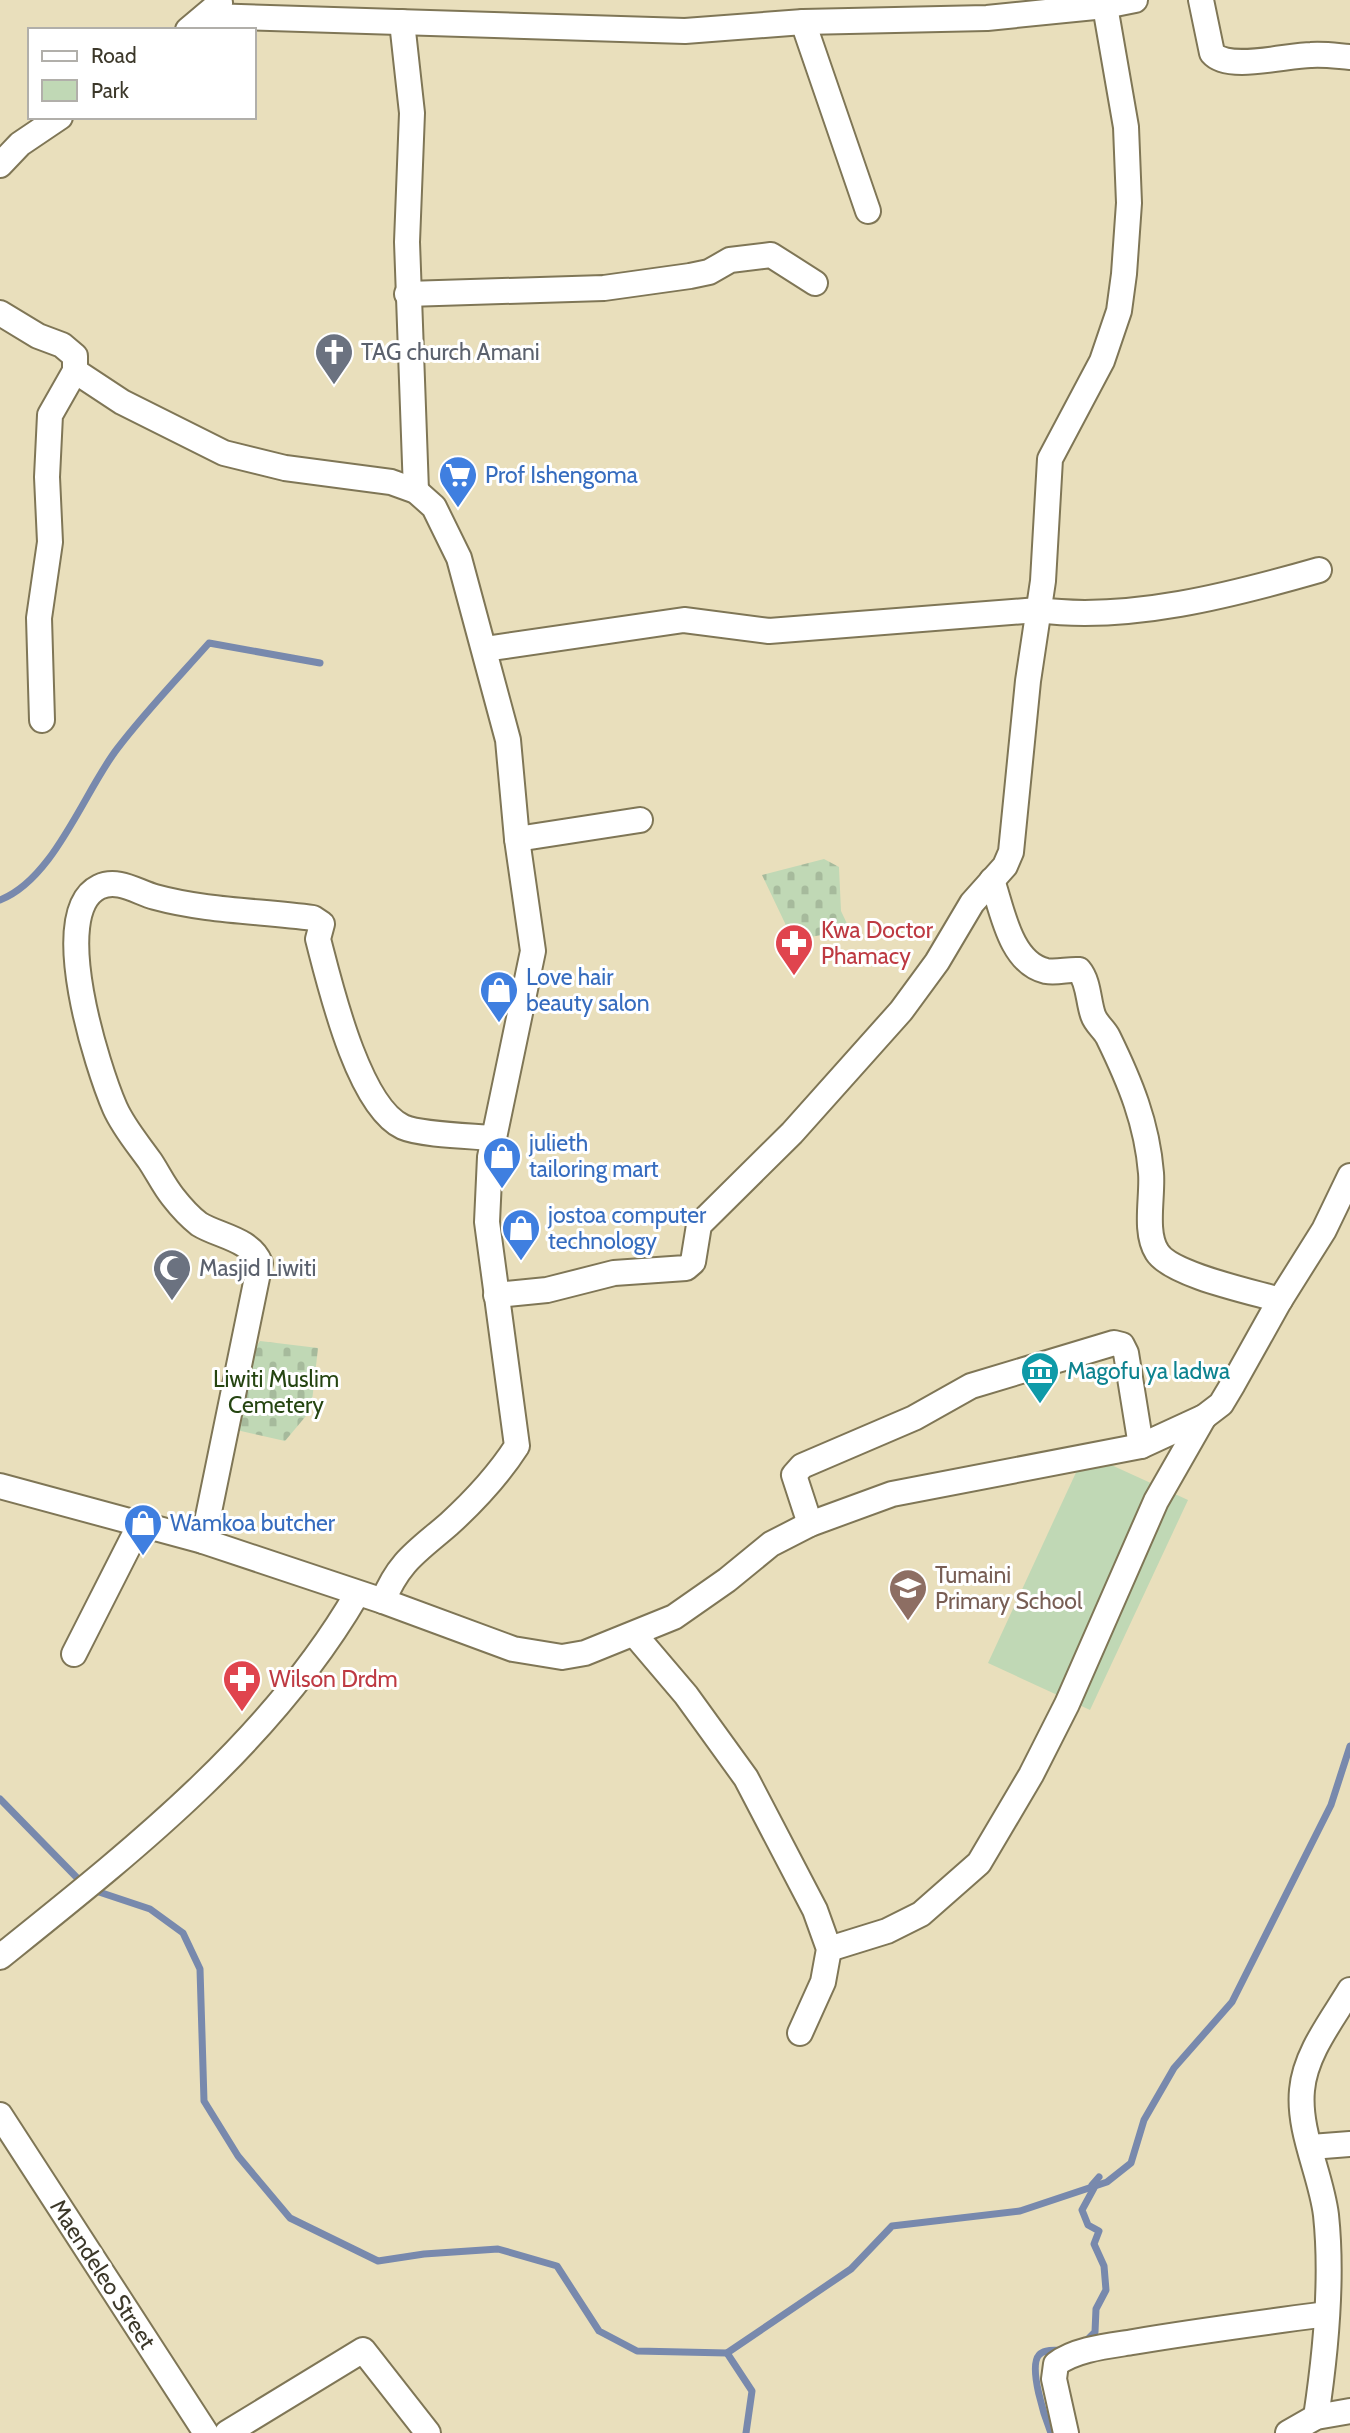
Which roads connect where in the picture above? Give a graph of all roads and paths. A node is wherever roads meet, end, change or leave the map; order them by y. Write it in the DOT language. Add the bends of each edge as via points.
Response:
graph roads {
  1 [pos="1135,0"];
  2 [pos="1201,0"];
  3 [pos="1105,6"];
  4 [pos="216,8"];
  5 [pos="402,22"];
  6 [pos="803,22"];
  7 [pos="191,28"];
  8 [pos="1350,57"];
  9 [pos="57,119"];
  10 [pos="0,166"];
  11 [pos="868,211"];
  12 [pos="815,283"];
  13 [pos="407,294"];
  14 [pos="0,313"];
  15 [pos="75,371"];
  16 [pos="416,491"];
  17 [pos="1319,570"];
  18 [pos="1038,610"];
  19 [pos="485,649"];
  20 [pos="42,720"];
  21 [pos="640,820"];
  22 [pos="517,839"];
  23 [pos="992,880"];
  24 [pos="494,1138"];
  25 [pos="1350,1176"];
  26 [pos="496,1295"];
  27 [pos="1280,1300"];
  28 [pos="1203,1417"];
  29 [pos="1141,1446"];
  30 [pos="0,1486"];
  31 [pos="140,1524"];
  32 [pos="810,1524"];
  33 [pos="203,1541"];
  34 [pos="357,1594"];
  35 [pos="383,1601"];
  36 [pos="635,1635"];
  37 [pos="74,1654"];
  38 [pos="829,1949"];
  39 [pos="0,1957"];
  40 [pos="1350,1990"];
  41 [pos="800,2033"];
  42 [pos="0,2115"];
  43 [pos="1350,2144"];
  44 [pos="1311,2147"];
  45 [pos="1326,2314"];
  46 [pos="1350,2411"];
  47 [pos="1316,2417"];
  48 [pos="206,2433"];
  49 [pos="227,2433"];
  50 [pos="428,2433"];
  51 [pos="1066,2433"];
  52 [pos="1288,2433"];
  1 -- 3 [label="street"];
  2 -- 8 [label="street" via="1212,54 1217,59 1230,62 1309,54"];
  3 -- 6 [label="street" via="987,18"];
  3 -- 18 [label="street" via="1126,127 1129,203 1124,274 1119,311 1102,361 1049,459"];
  4 -- 5 [label="street"];
  4 -- 7 [label="street"];
  5 -- 6 [label="street" via="685,31"];
  5 -- 13 [label="street" via="412,113"];
  6 -- 11 [label="street"];
  9 -- 10 [label="street" via="20,144"];
  12 -- 13 [label="street" via="771,255 730,260 690,276 604,288"];
  13 -- 16 [label="street"];
  14 -- 15 [label="street" via="62,345 75,356"];
  15 -- 16 [label="street" via="122,402 224,453 285,468 391,482"];
  15 -- 20 [label="street" via="50,415 50,542 39,618"];
  16 -- 19 [label="street" via="434,507 459,558"];
  17 -- 18 [label="street" via="1212,597 1115,612"];
  18 -- 19 [label="street" via="769,631 684,620"];
  18 -- 23 [label="street" via="1011,852"];
  19 -- 22 [label="street" via="508,740"];
  21 -- 22 [label="street"];
  22 -- 24 [label="street" via="533,951"];
  23 -- 26 [label="street" via="901,1011 792,1133 699,1225 693,1262 686,1268 614,1273 547,1290"];
  23 -- 27 [label="street" via="1016,947 1027,963 1047,971 1079,970 1084,976 1096,1022 1107,1034 1142,1115 1157,1252 1208,1280"];
  24 -- 26 [label="street" via="487,1223"];
  24 -- 33 [label="street" via="406,1129 379,1106 348,1046 318,939 322,924 313,918 218,908 111,884 86,898 75,953 78,979 115,1107 172,1196 199,1223 248,1248 260,1263"];
  25 -- 27 [label="street" via="1324,1230"];
  26 -- 35 [label="street" via="517,1446 450,1523 419,1547 394,1575"];
  27 -- 28 [label="street" via="1221,1404"];
  28 -- 29 [label="street"];
  28 -- 38 [label="street" via="1156,1501 1037,1763 978,1863 920,1914"];
  29 -- 32 [label="street" via="892,1494"];
  29 -- 32 [label="street" via="1126,1353 1122,1345 1114,1343 971,1386 914,1418 802,1466 794,1475 795,1485"];
  30 -- 31 [label="street"];
  31 -- 33 [label="street"];
  31 -- 37 [label="street"];
  32 -- 36 [label="street" via="771,1544 674,1617"];
  33 -- 34 [label="street"];
  34 -- 35 [label="street"];
  34 -- 39 [label="street" via="295,1687 258,1730 135,1847"];
  35 -- 36 [label="street" via="533,1654 585,1654"];
  36 -- 38 [label="street" via="747,1777 815,1910"];
  38 -- 41 [label="street" via="823,1982"];
  40 -- 44 [label="street" via="1308,2062 1302,2089"];
  42 -- 48 [label="street, Maendeleo Street"];
  43 -- 44 [label="street"];
  44 -- 45 [label="street" via="1325,2213"];
  45 -- 47 [label="street"];
  45 -- 51 [label="street" via="1188,2332 1063,2359 1056,2364 1054,2379"];
  46 -- 47 [label="street"];
  47 -- 52 [label="street"];
  49 -- 50 [label="street" via="363,2350"];
}
